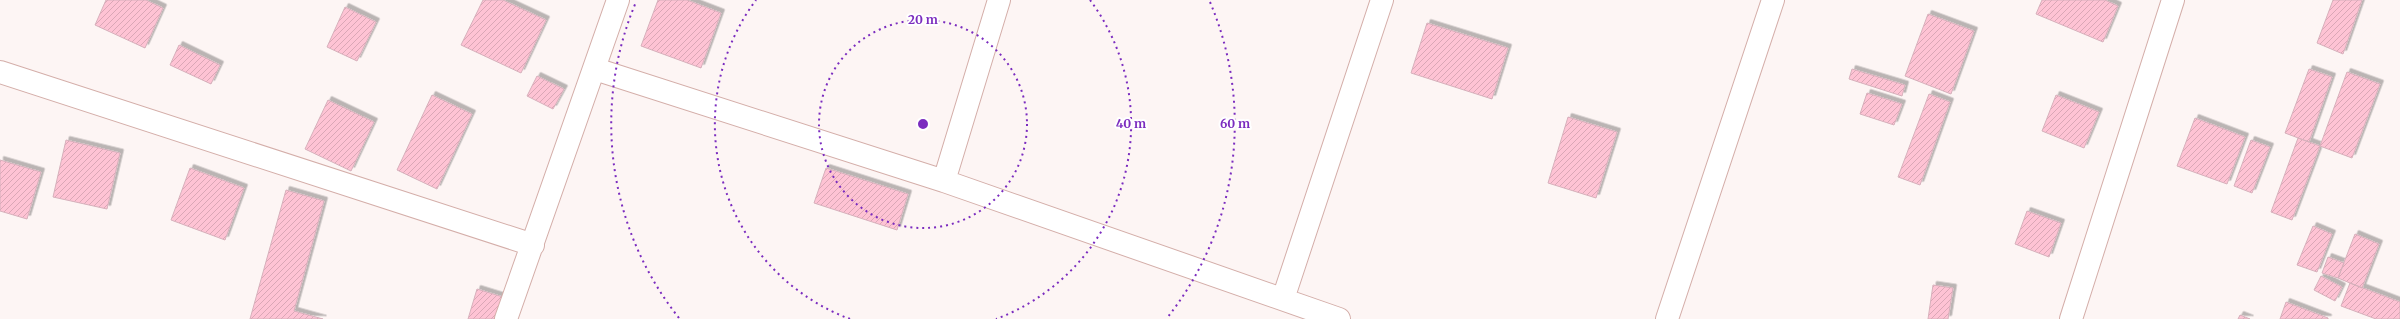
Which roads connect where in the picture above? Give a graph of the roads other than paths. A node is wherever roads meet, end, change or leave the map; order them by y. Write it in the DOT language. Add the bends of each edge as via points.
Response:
graph roads {
  1 [pos="618,0"];
  2 [pos="999,0"];
  3 [pos="1382,0"];
  4 [pos="1773,0"];
  5 [pos="2172,0"];
  6 [pos="595,69"];
  7 [pos="0,72"];
  8 [pos="944,181"];
  9 [pos="533,245"];
  10 [pos="1283,299"];
  11 [pos="506,319"];
  12 [pos="1339,319"];
  13 [pos="1667,319"];
  14 [pos="2071,319"];
  1 -- 6 [label="street"];
  2 -- 8 [label="street"];
  3 -- 10 [label="street"];
  4 -- 13 [label="street"];
  5 -- 14 [label="street"];
  6 -- 8 [label="street"];
  6 -- 9 [label="street"];
  7 -- 9 [label="street"];
  8 -- 10 [label="street"];
  9 -- 11 [label="street"];
  10 -- 12 [label="street"];
}
